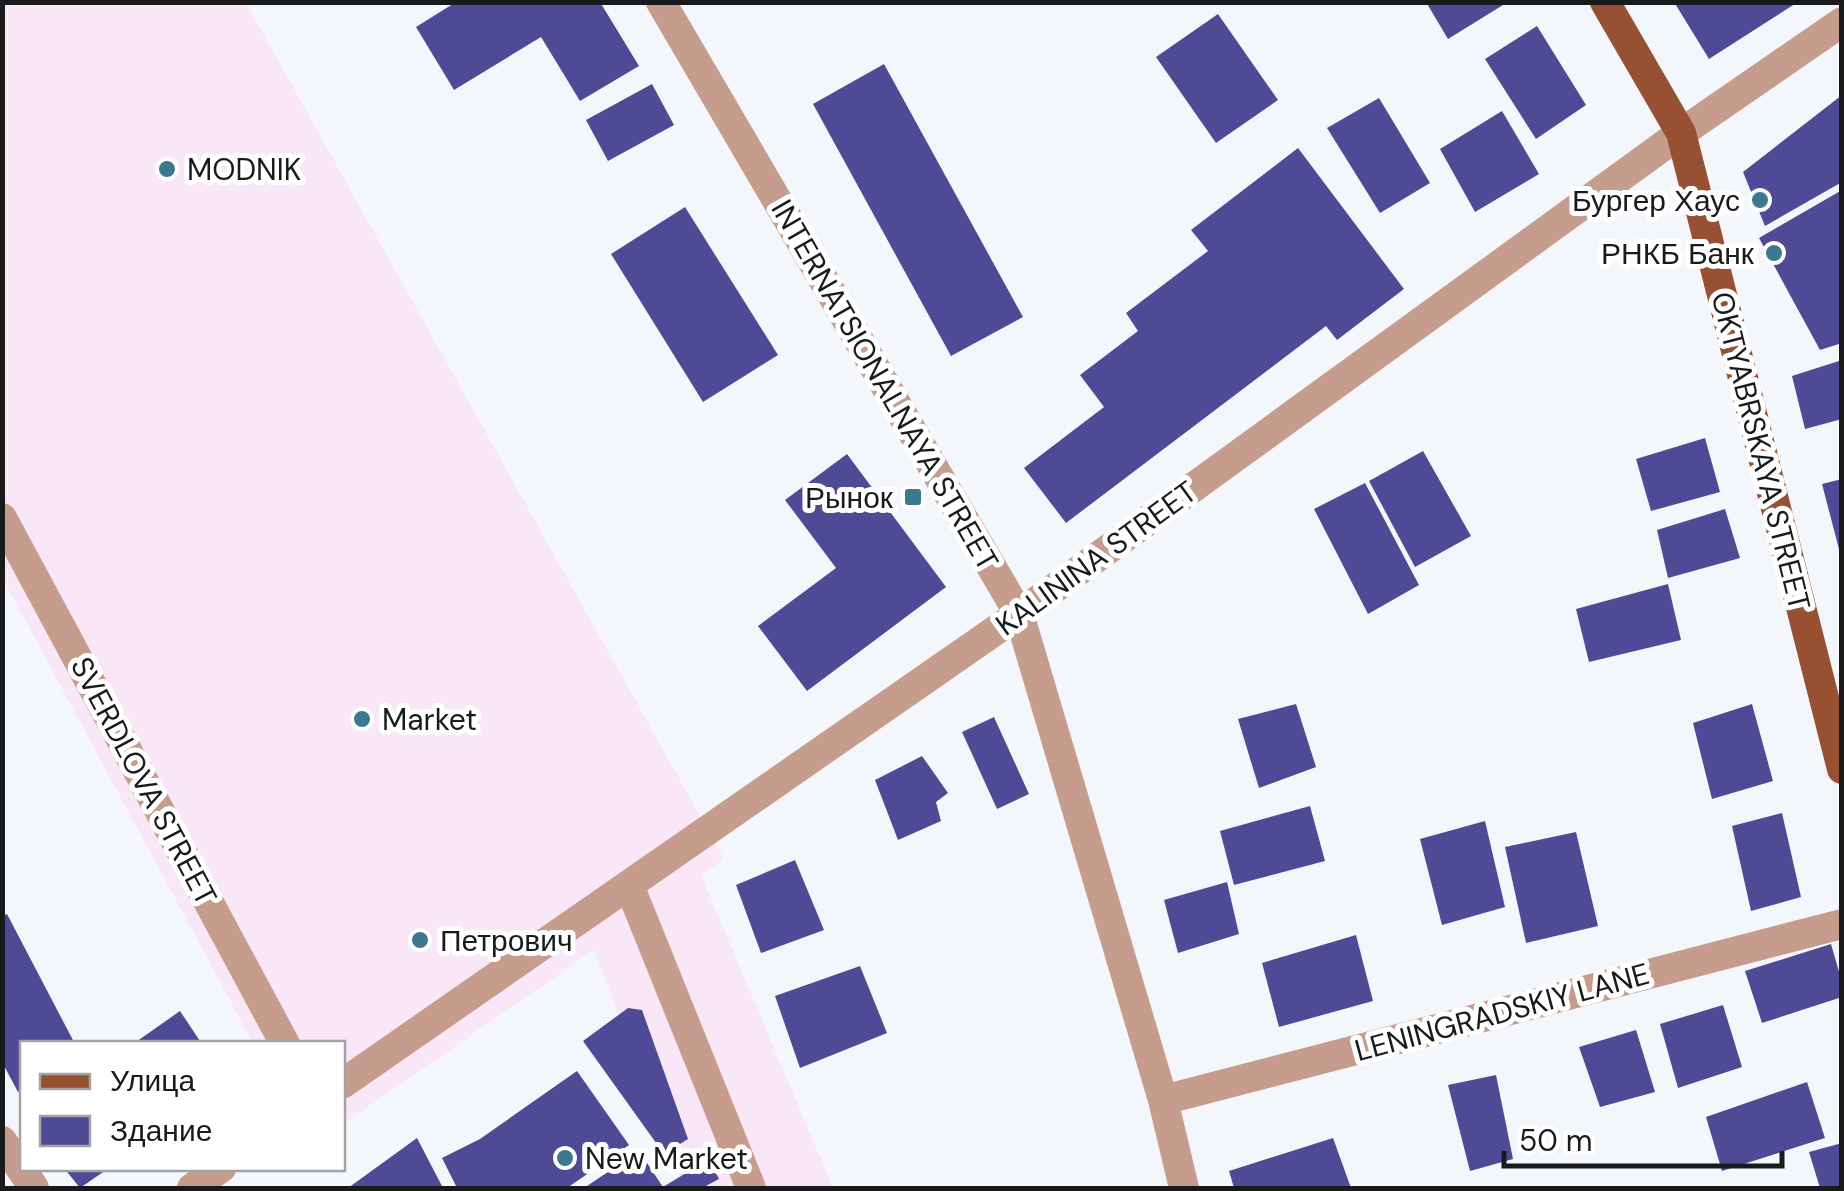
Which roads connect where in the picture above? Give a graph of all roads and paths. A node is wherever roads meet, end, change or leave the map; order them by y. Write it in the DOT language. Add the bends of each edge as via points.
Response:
graph roads {
  1 [pos="661,2"];
  2 [pos="1604,2"];
  3 [pos="1842,22"];
  4 [pos="1680,133"];
  5 [pos="2,518"];
  6 [pos="1018,614"];
  7 [pos="1842,769"];
  8 [pos="629,885"];
  9 [pos="1842,924"];
  10 [pos="284,1041"];
  11 [pos="345,1082"];
  12 [pos="1162,1100"];
  13 [pos="2,1140"];
  14 [pos="20,1167"];
  15 [pos="216,1171"];
  16 [pos="192,1188"];
  17 [pos="751,1188"];
  18 [pos="1184,1188"];
  1 -- 6 [label="street, INTERNATSIONALNAYA STREET"];
  2 -- 4 [label="main road, OKTYABRSKAYA STREET"];
  3 -- 4 [label="street, KALININA STREET"];
  4 -- 6 [label="street, KALININA STREET"];
  4 -- 7 [label="main road, OKTYABRSKAYA STREET"];
  5 -- 10 [label="street, SVERDLOVA STREET"];
  6 -- 8 [label="street, KALININA STREET"];
  6 -- 12 [label="street, INTERNATSIONALNAYA STREET"];
  8 -- 11 [label="street, KALININA STREET"];
  8 -- 17 [label="street"];
  9 -- 12 [label="street, LENINGRADSKIY LANE"];
  12 -- 18 [label="street, INTERNATSIONALNAYA STREET"];
  13 -- 14 [label="street"];
  15 -- 16 [label="street"];
}
